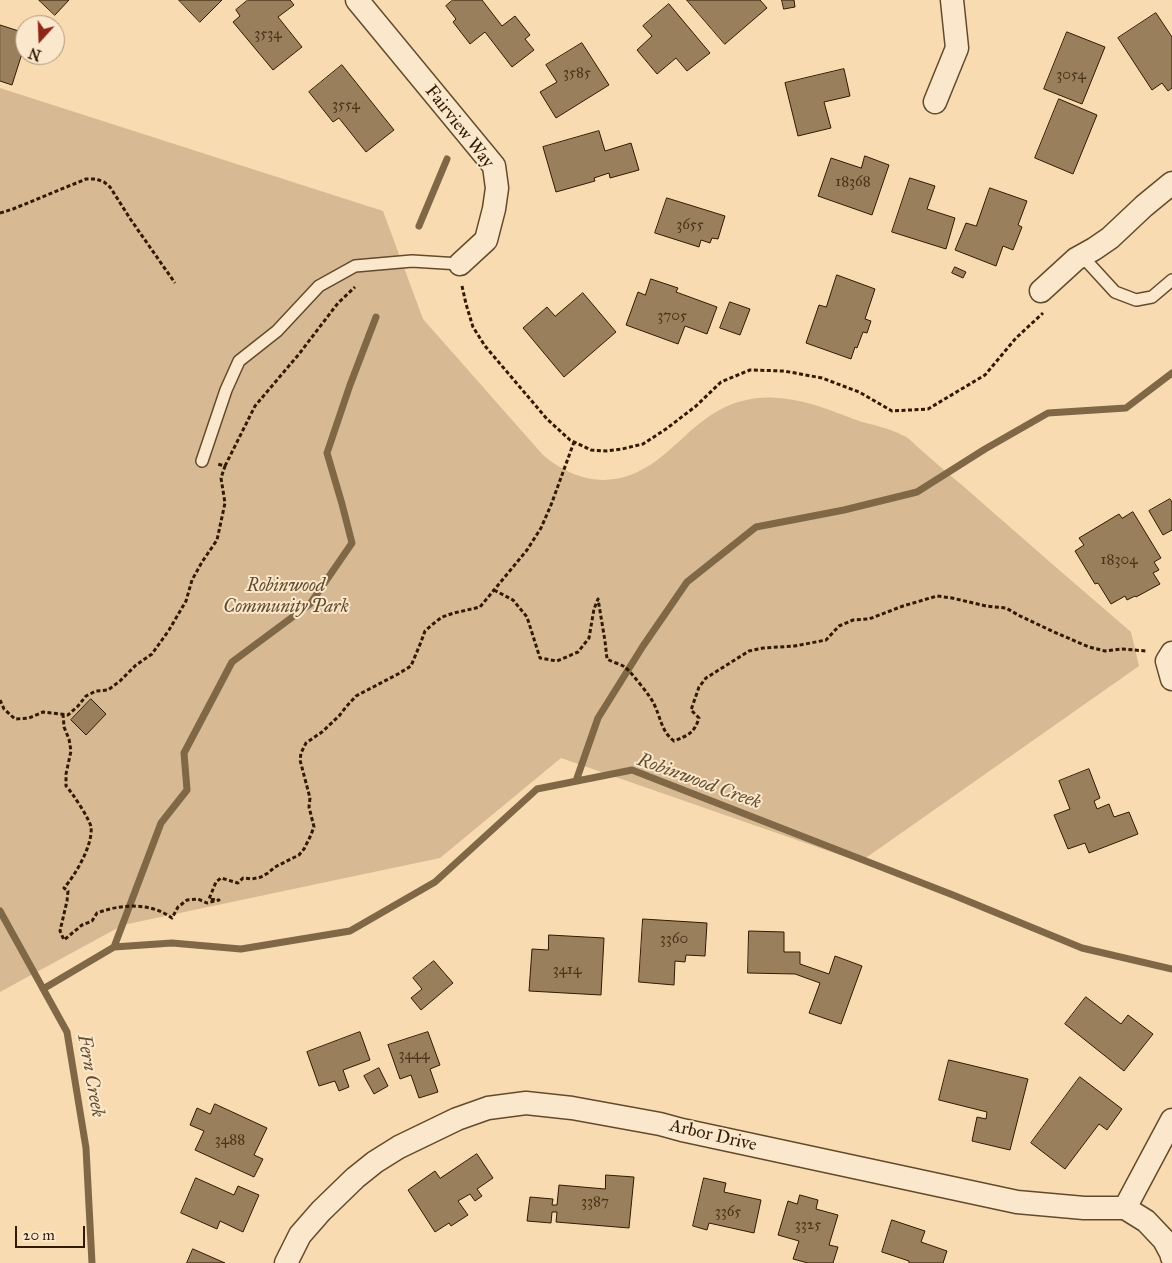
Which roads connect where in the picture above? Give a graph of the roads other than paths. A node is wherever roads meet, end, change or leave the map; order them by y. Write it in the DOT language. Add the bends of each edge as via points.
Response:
graph roads {
  1 [pos="357,0"];
  2 [pos="952,0"];
  3 [pos="935,102"];
  4 [pos="1172,183"];
  5 [pos="1082,256"];
  6 [pos="460,264"];
  7 [pos="1172,280"];
  8 [pos="1042,302"];
  9 [pos="202,461"];
  10 [pos="1172,653"];
  11 [pos="1172,679"];
  12 [pos="1172,1120"];
  13 [pos="1125,1208"];
  14 [pos="1172,1257"];
  15 [pos="286,1263"];
  1 -- 6 [label="street, Fairview Way" via="494,166 497,188 486,240"];
  2 -- 3 [label="street" via="957,48"];
  4 -- 5 [label="street" via="1110,238"];
  5 -- 7 [label="lane" via="1115,292 1136,300 1152,297"];
  5 -- 8 [label="street"];
  6 -- 9 [label="lane" via="412,261 355,266 319,286 277,331 239,362"];
  10 -- 11 [label="street" via="1167,661"];
  12 -- 13 [label="street"];
  13 -- 14 [label="street" via="1146,1221 1164,1240"];
  13 -- 15 [label="street, Arbor Drive" via="1017,1202 660,1124 526,1103 488,1108 457,1120 375,1162 321,1211 300,1235"];
}
